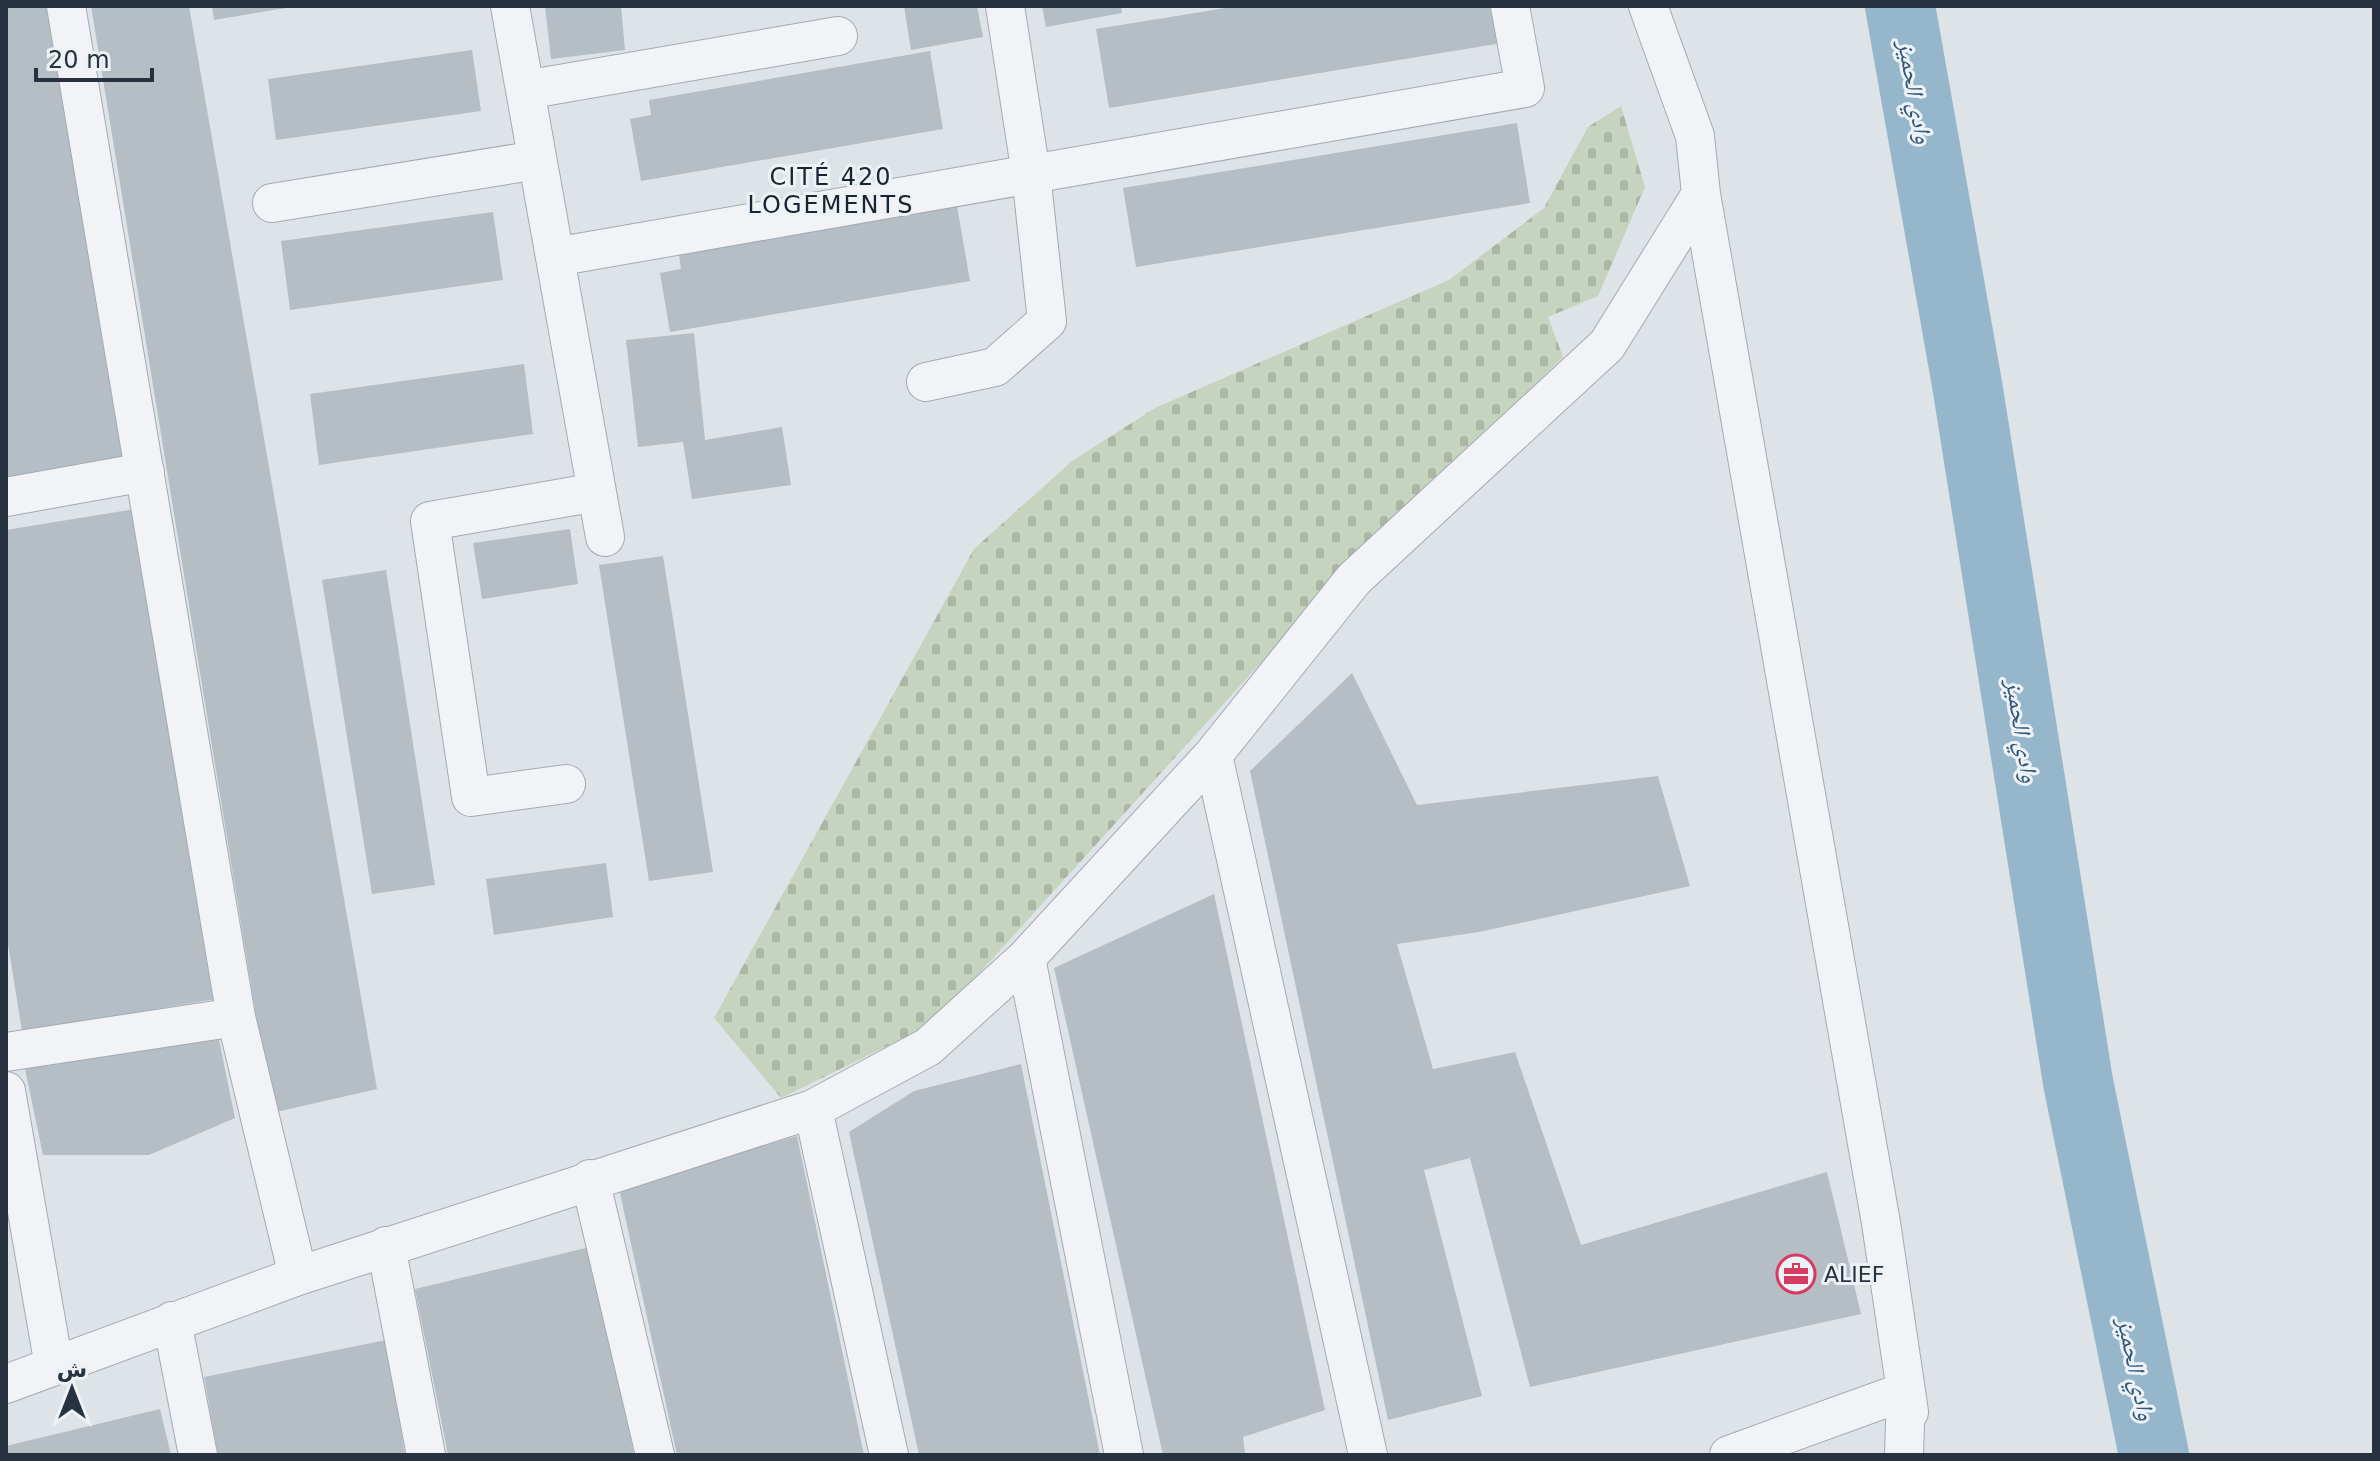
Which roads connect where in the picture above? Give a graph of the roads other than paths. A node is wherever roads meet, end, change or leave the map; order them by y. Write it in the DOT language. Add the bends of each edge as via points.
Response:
graph roads {
  1 [pos="66,6"];
  2 [pos="510,6"];
  3 [pos="1005,6"];
  4 [pos="1510,6"];
  5 [pos="1648,6"];
  6 [pos="838,36"];
  7 [pos="525,90"];
  8 [pos="537,160"];
  9 [pos="1031,174"];
  10 [pos="1701,194"];
  11 [pos="272,203"];
  12 [pos="555,257"];
  13 [pos="926,382"];
  14 [pos="145,472"];
  15 [pos="597,492"];
  16 [pos="6,497"];
  17 [pos="605,537"];
  18 [pos="1213,755"];
  19 [pos="566,784"];
  20 [pos="1026,958"];
  21 [pos="236,1017"];
  22 [pos="6,1052"];
  23 [pos="6,1091"];
  24 [pos="813,1109"];
  25 [pos="590,1179"];
  26 [pos="386,1246"];
  27 [pos="298,1276"];
  28 [pos="172,1321"];
  29 [pos="54,1366"];
  30 [pos="6,1384"];
  31 [pos="1906,1391"];
  32 [pos="198,1455"];
  33 [pos="426,1455"];
  34 [pos="655,1455"];
  35 [pos="889,1455"];
  36 [pos="1124,1455"];
  37 [pos="1368,1455"];
  38 [pos="1729,1455"];
  39 [pos="1904,1455"];
  40 [pos="1916,1455"];
  1 -- 14 [label="street"];
  2 -- 7 [label="street"];
  3 -- 9 [label="street"];
  4 -- 9 [label="street" via="1525,88"];
  5 -- 10 [label="street" via="1695,136"];
  6 -- 7 [label="street"];
  7 -- 8 [label="street"];
  8 -- 11 [label="street"];
  8 -- 12 [label="street"];
  9 -- 12 [label="street"];
  9 -- 13 [label="street" via="1047,321 995,367"];
  10 -- 18 [label="street" via="1607,345 1354,579"];
  10 -- 31 [label="street"];
  12 -- 15 [label="street"];
  14 -- 16 [label="street"];
  14 -- 21 [label="street"];
  15 -- 17 [label="street"];
  15 -- 19 [label="street" via="430,521 471,797"];
  18 -- 20 [label="street"];
  18 -- 37 [label="street"];
  20 -- 24 [label="street" via="928,1047"];
  20 -- 36 [label="street"];
  21 -- 22 [label="street"];
  21 -- 27 [label="street"];
  23 -- 29 [label="street"];
  24 -- 25 [label="street"];
  24 -- 35 [label="street"];
  25 -- 26 [label="street"];
  25 -- 34 [label="street"];
  26 -- 27 [label="street"];
  26 -- 33 [label="street"];
  27 -- 28 [label="street"];
  28 -- 29 [label="street"];
  28 -- 32 [label="street"];
  29 -- 30 [label="street"];
  31 -- 38 [label="street"];
  31 -- 39 [label="street"];
  31 -- 40 [label="street"];
}
